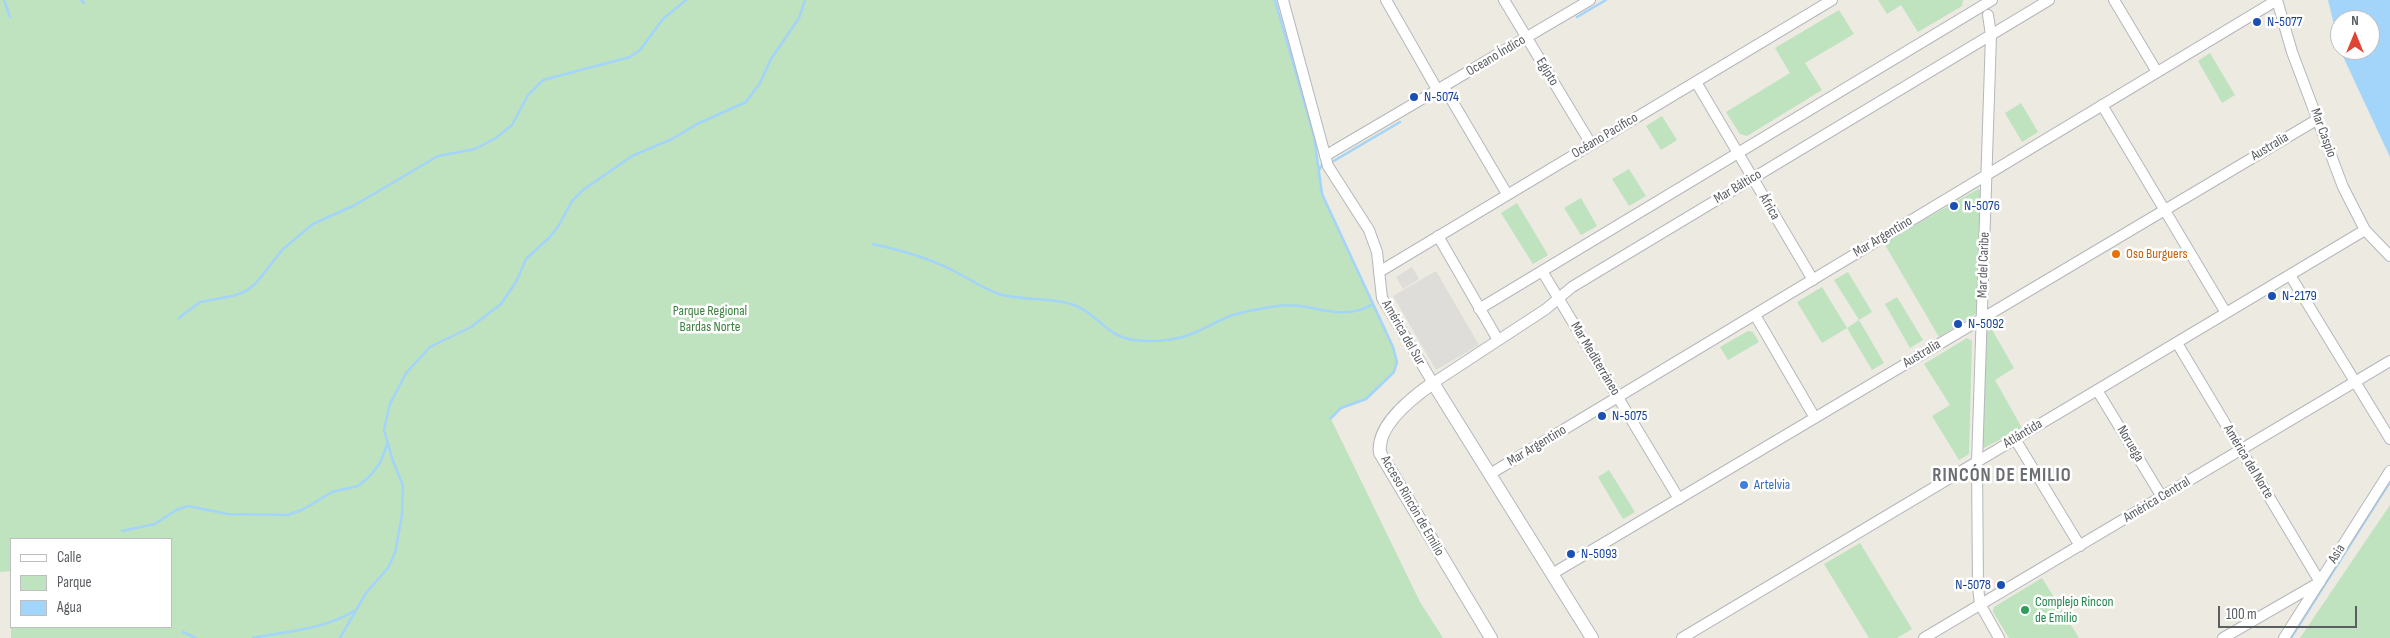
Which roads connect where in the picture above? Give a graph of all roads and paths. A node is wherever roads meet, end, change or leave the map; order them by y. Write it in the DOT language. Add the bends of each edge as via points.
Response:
graph roads {
  1 [pos="1283,0"];
  2 [pos="1386,0"];
  3 [pos="1504,0"];
  4 [pos="1590,0"];
  5 [pos="1832,0"];
  6 [pos="1992,0"];
  7 [pos="2049,0"];
  8 [pos="2114,0"];
  9 [pos="2277,0"];
  10 [pos="1981,3"];
  11 [pos="1988,15"];
  12 [pos="2006,26"];
  13 [pos="1991,35"];
  14 [pos="1526,38"];
  15 [pos="2157,72"];
  16 [pos="1696,82"];
  17 [pos="1441,89"];
  18 [pos="2102,105"];
  19 [pos="2318,119"];
  20 [pos="1591,144"];
  21 [pos="1738,153"];
  22 [pos="1325,156"];
  23 [pos="1988,174"];
  24 [pos="1753,179"];
  25 [pos="1508,194"];
  26 [pos="2164,210"];
  27 [pos="2365,230"];
  28 [pos="1438,236"];
  29 [pos="2390,256"];
  30 [pos="1542,271"];
  31 [pos="1379,272"];
  32 [pos="2290,275"];
  33 [pos="1813,280"];
  34 [pos="1558,298"];
  35 [pos="1479,309"];
  36 [pos="2226,313"];
  37 [pos="1755,315"];
  38 [pos="1981,319"];
  39 [pos="1498,340"];
  40 [pos="2177,343"];
  41 [pos="2390,361"];
  42 [pos="2355,382"];
  43 [pos="1433,383"];
  44 [pos="2097,390"];
  45 [pos="1618,397"];
  46 [pos="1815,418"];
  47 [pos="2015,439"];
  48 [pos="2390,439"];
  49 [pos="2241,450"];
  50 [pos="1977,462"];
  51 [pos="2390,471"];
  52 [pos="1490,474"];
  53 [pos="2162,497"];
  54 [pos="1678,499"];
  55 [pos="2080,546"];
  56 [pos="1552,574"];
  57 [pos="2320,582"];
  58 [pos="1980,604"];
  59 [pos="1491,638"];
  60 [pos="1592,638"];
  61 [pos="1682,638"];
  62 [pos="1924,638"];
  63 [pos="1999,638"];
  64 [pos="2223,638"];
  65 [pos="2284,638"];
  1 -- 22 [label="street, América del Sur"];
  2 -- 17 [label="street"];
  3 -- 14 [label="street, Egipto"];
  4 -- 14 [label="street, Oceano Índico"];
  5 -- 16 [label="street, Océano Pacífico"];
  6 -- 10 [label="street"];
  7 -- 12 [label="street, Mar Báltico"];
  8 -- 15 [label="street"];
  9 -- 15 [label="street, Mar Argentino"];
  9 -- 19 [label="street, Mar Caspio" via="2292,52"];
  10 -- 11 [label="street, Mar del Caribe"];
  10 -- 21 [label="street"];
  11 -- 12 [label="street, Mar del Caribe"];
  11 -- 13 [label="street, Mar del Caribe"];
  12 -- 13 [label="street, Mar Báltico"];
  13 -- 23 [label="street, Mar del Caribe"];
  13 -- 24 [label="street, Mar Báltico"];
  14 -- 17 [label="street, Oceano Índico"];
  14 -- 20 [label="street, Egipto"];
  15 -- 18 [label="street, Mar Argentino"];
  16 -- 20 [label="street, Océano Pacífico"];
  16 -- 21 [label="street, África"];
  17 -- 22 [label="street, Oceano Índico"];
  17 -- 25 [label="street"];
  18 -- 23 [label="street, Mar Argentino"];
  18 -- 26 [label="street"];
  19 -- 26 [label="street, Australia"];
  19 -- 27 [label="street, Mar Caspio" via="2343,187"];
  20 -- 25 [label="street, Océano Pacífico"];
  21 -- 24 [label="street, África"];
  21 -- 30 [label="street"];
  22 -- 31 [label="street, América del Sur" via="1331,171 1369,230 1377,252"];
  23 -- 33 [label="street, Mar Argentino"];
  23 -- 38 [label="street, Mar del Caribe"];
  24 -- 33 [label="street, África"];
  24 -- 34 [label="street, Mar Báltico"];
  25 -- 28 [label="street, Océano Pacífico"];
  26 -- 36 [label="street"];
  26 -- 38 [label="street, Australia"];
  27 -- 29 [label="street, Mar Caspio"];
  27 -- 32 [label="street, Atlántida"];
  28 -- 31 [label="street, Océano Pacífico"];
  28 -- 35 [label="street"];
  30 -- 34 [label="street, Mar Mediterráneo"];
  30 -- 35 [label="street"];
  31 -- 43 [label="street, América del Sur" via="1382,298"];
  32 -- 36 [label="street, Atlántida"];
  32 -- 42 [label="street"];
  33 -- 37 [label="street, Mar Argentino"];
  34 -- 39 [label="street, Mar Báltico"];
  34 -- 45 [label="street, Mar Mediterráneo"];
  35 -- 39 [label="street"];
  36 -- 40 [label="street, Atlántida"];
  37 -- 45 [label="street, Mar Argentino"];
  37 -- 46 [label="street"];
  38 -- 46 [label="street, Australia"];
  38 -- 50 [label="street, Mar del Caribe"];
  39 -- 43 [label="street, Mar Báltico"];
  40 -- 44 [label="street, Atlántida"];
  40 -- 49 [label="street, América del Norte"];
  41 -- 42 [label="street, América Central"];
  42 -- 48 [label="street"];
  42 -- 49 [label="street, América Central"];
  43 -- 52 [label="street, América del Sur"];
  43 -- 59 [label="street, Acceso Rincón de Emilio" via="1392,419 1380,441 1380,453"];
  44 -- 47 [label="street, Atlántida"];
  44 -- 53 [label="street, Noruega"];
  45 -- 52 [label="street, Mar Argentino"];
  45 -- 54 [label="street, Mar Mediterráneo"];
  46 -- 54 [label="street, Australia"];
  47 -- 50 [label="street, Atlántida"];
  47 -- 55 [label="street"];
  49 -- 53 [label="street, América Central"];
  49 -- 57 [label="street, América del Norte"];
  50 -- 58 [label="street, Mar del Caribe"];
  50 -- 61 [label="street, Atlántida"];
  51 -- 57 [label="street, Asia"];
  52 -- 56 [label="street, América del Sur"];
  53 -- 55 [label="street, América Central"];
  54 -- 56 [label="street, Australia"];
  55 -- 58 [label="street, América Central"];
  56 -- 60 [label="street, América del Sur"];
  57 -- 64 [label="street"];
  57 -- 65 [label="street, Asia"];
  58 -- 62 [label="street, América Central"];
  58 -- 63 [label="street"];
}
